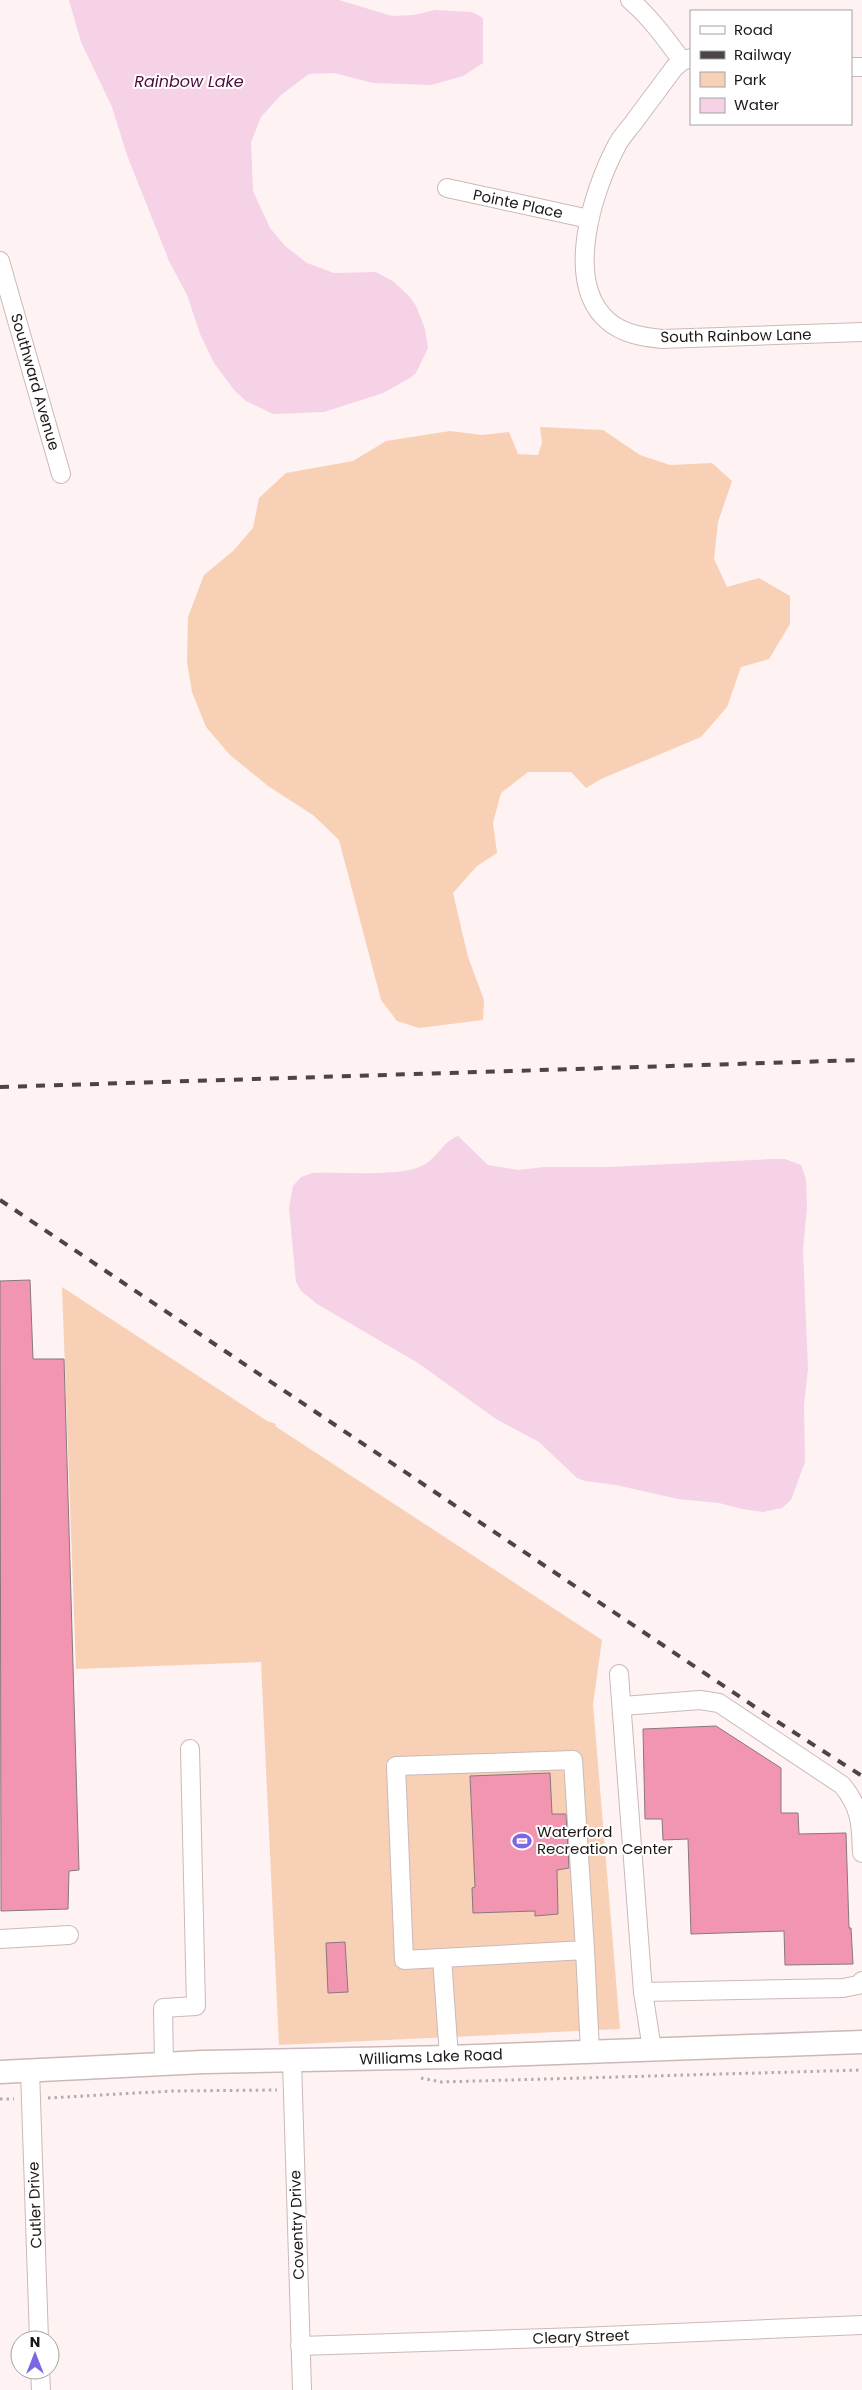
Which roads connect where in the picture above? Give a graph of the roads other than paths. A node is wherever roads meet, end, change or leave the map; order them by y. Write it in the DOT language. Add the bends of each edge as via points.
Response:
graph roads {
  1 [pos="630,0"];
  2 [pos="686,59"];
  3 [pos="447,188"];
  4 [pos="589,219"];
  5 [pos="0,262"];
  6 [pos="862,332"];
  7 [pos="61,474"];
  8 [pos="619,1674"];
  9 [pos="622,1706"];
  10 [pos="190,1749"];
  11 [pos="862,1853"];
  12 [pos="69,1935"];
  13 [pos="0,1939"];
  14 [pos="585,1950"];
  15 [pos="442,1958"];
  16 [pos="862,1980"];
  17 [pos="643,1992"];
  18 [pos="862,2042"];
  19 [pos="652,2049"];
  20 [pos="590,2051"];
  21 [pos="448,2057"];
  22 [pos="292,2061"];
  23 [pos="164,2064"];
  24 [pos="30,2070"];
  25 [pos="0,2072"];
  26 [pos="862,2325"];
  27 [pos="39,2330"];
  28 [pos="300,2346"];
  29 [pos="302,2390"];
  1 -- 2 [label="street" via="645,12"];
  2 -- 4 [label="street, South Rainbow Lane" via="674,68 616,146"];
  3 -- 4 [label="street, Pointe Place"];
  4 -- 6 [label="street, South Rainbow Lane" via="585,276 592,299 608,321 623,330 662,339"];
  5 -- 7 [label="street, Southward Avenue"];
  8 -- 9 [label="street"];
  9 -- 11 [label="street" via="700,1700 719,1703 842,1785 853,1798 861,1821"];
  9 -- 17 [label="street"];
  10 -- 23 [label="street" via="196,2006 163,2008"];
  12 -- 13 [label="street"];
  14 -- 15 [label="street"];
  14 -- 15 [label="street" via="573,1760 396,1766 404,1960"];
  14 -- 20 [label="street"];
  15 -- 21 [label="street"];
  16 -- 17 [label="street" via="858,1985 843,1988"];
  17 -- 19 [label="street"];
  18 -- 19 [label="main road, Williams Lake Road"];
  19 -- 20 [label="main road, Williams Lake Road"];
  20 -- 21 [label="main road, Williams Lake Road"];
  21 -- 22 [label="main road, Williams Lake Road"];
  22 -- 23 [label="main road, Williams Lake Road"];
  22 -- 28 [label="street, Coventry Drive"];
  23 -- 24 [label="main road, Williams Lake Road"];
  24 -- 25 [label="main road, Williams Lake Road"];
  24 -- 27 [label="street, Cutler Drive"];
  26 -- 28 [label="street, Cleary Street"];
  28 -- 29 [label="street, Coventry Drive"];
}
